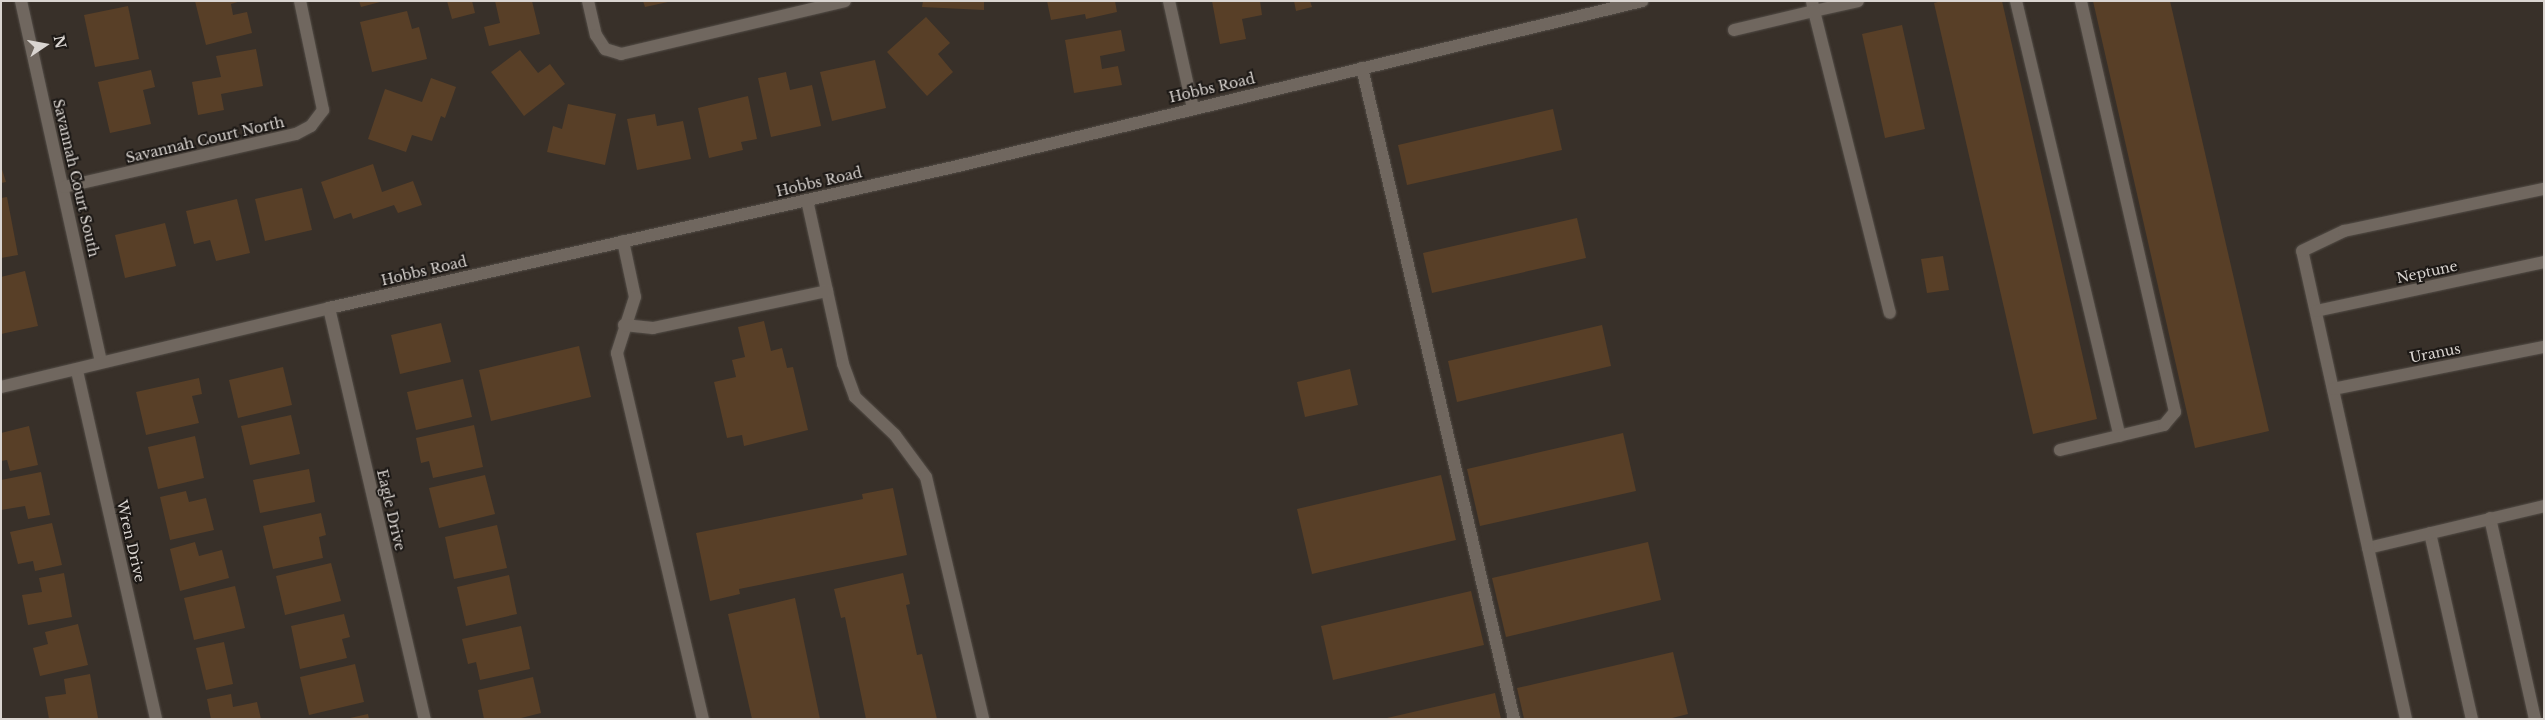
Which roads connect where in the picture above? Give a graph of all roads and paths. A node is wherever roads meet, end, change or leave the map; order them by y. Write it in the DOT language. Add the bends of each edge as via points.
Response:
graph roads {
  1 [pos="21,1"];
  2 [pos="300,1"];
  3 [pos="588,1"];
  4 [pos="845,1"];
  5 [pos="1169,1"];
  6 [pos="1642,1"];
  7 [pos="1858,1"];
  8 [pos="2016,1"];
  9 [pos="2081,1"];
  10 [pos="1813,6"];
  11 [pos="1734,30"];
  12 [pos="1362,68"];
  13 [pos="1192,108"];
  14 [pos="64,187"];
  15 [pos="2544,189"];
  16 [pos="807,200"];
  17 [pos="623,242"];
  18 [pos="2544,262"];
  19 [pos="827,291"];
  20 [pos="329,308"];
  21 [pos="2316,311"];
  22 [pos="1890,313"];
  23 [pos="624,325"];
  24 [pos="2544,347"];
  25 [pos="101,361"];
  26 [pos="77,371"];
  27 [pos="1,387"];
  28 [pos="2333,389"];
  29 [pos="2120,436"];
  30 [pos="2060,450"];
  31 [pos="2544,506"];
  32 [pos="2490,518"];
  33 [pos="2430,532"];
  34 [pos="2368,548"];
  35 [pos="156,719"];
  36 [pos="425,719"];
  37 [pos="703,719"];
  38 [pos="983,719"];
  39 [pos="1514,719"];
  40 [pos="2406,719"];
  41 [pos="2472,719"];
  42 [pos="2535,719"];
  1 -- 14 [label="street, Savannah Court South"];
  2 -- 14 [label="street, Savannah Court North" via="323,110 311,126 296,134"];
  3 -- 4 [label="street" via="596,35 605,49 621,54"];
  5 -- 13 [label="street"];
  6 -- 12 [label="street, Hobbs Road"];
  7 -- 10 [label="street"];
  8 -- 29 [label="street"];
  9 -- 29 [label="street" via="2175,412 2164,425"];
  10 -- 11 [label="street"];
  10 -- 22 [label="street"];
  12 -- 13 [label="street, Hobbs Road"];
  12 -- 39 [label="street"];
  13 -- 16 [label="street, Hobbs Road"];
  14 -- 25 [label="street, Savannah Court South"];
  15 -- 21 [label="street" via="2344,232 2302,251"];
  16 -- 17 [label="street, Hobbs Road"];
  16 -- 19 [label="street"];
  17 -- 20 [label="street, Hobbs Road"];
  17 -- 23 [label="street" via="634,297"];
  18 -- 21 [label="street, Neptune"];
  19 -- 23 [label="street" via="653,328"];
  19 -- 38 [label="street" via="855,397 895,435 926,477"];
  20 -- 25 [label="street, Hobbs Road"];
  20 -- 36 [label="street, Eagle Drive"];
  21 -- 28 [label="street"];
  23 -- 37 [label="street" via="617,352"];
  24 -- 28 [label="street, Uranus"];
  25 -- 26 [label="street, Hobbs Road"];
  26 -- 27 [label="street, Hobbs Road"];
  26 -- 35 [label="street, Wren Drive"];
  28 -- 34 [label="street"];
  29 -- 30 [label="street"];
  31 -- 32 [label="street"];
  32 -- 33 [label="street"];
  32 -- 42 [label="street"];
  33 -- 34 [label="street"];
  33 -- 41 [label="street"];
  34 -- 40 [label="street"];
}
